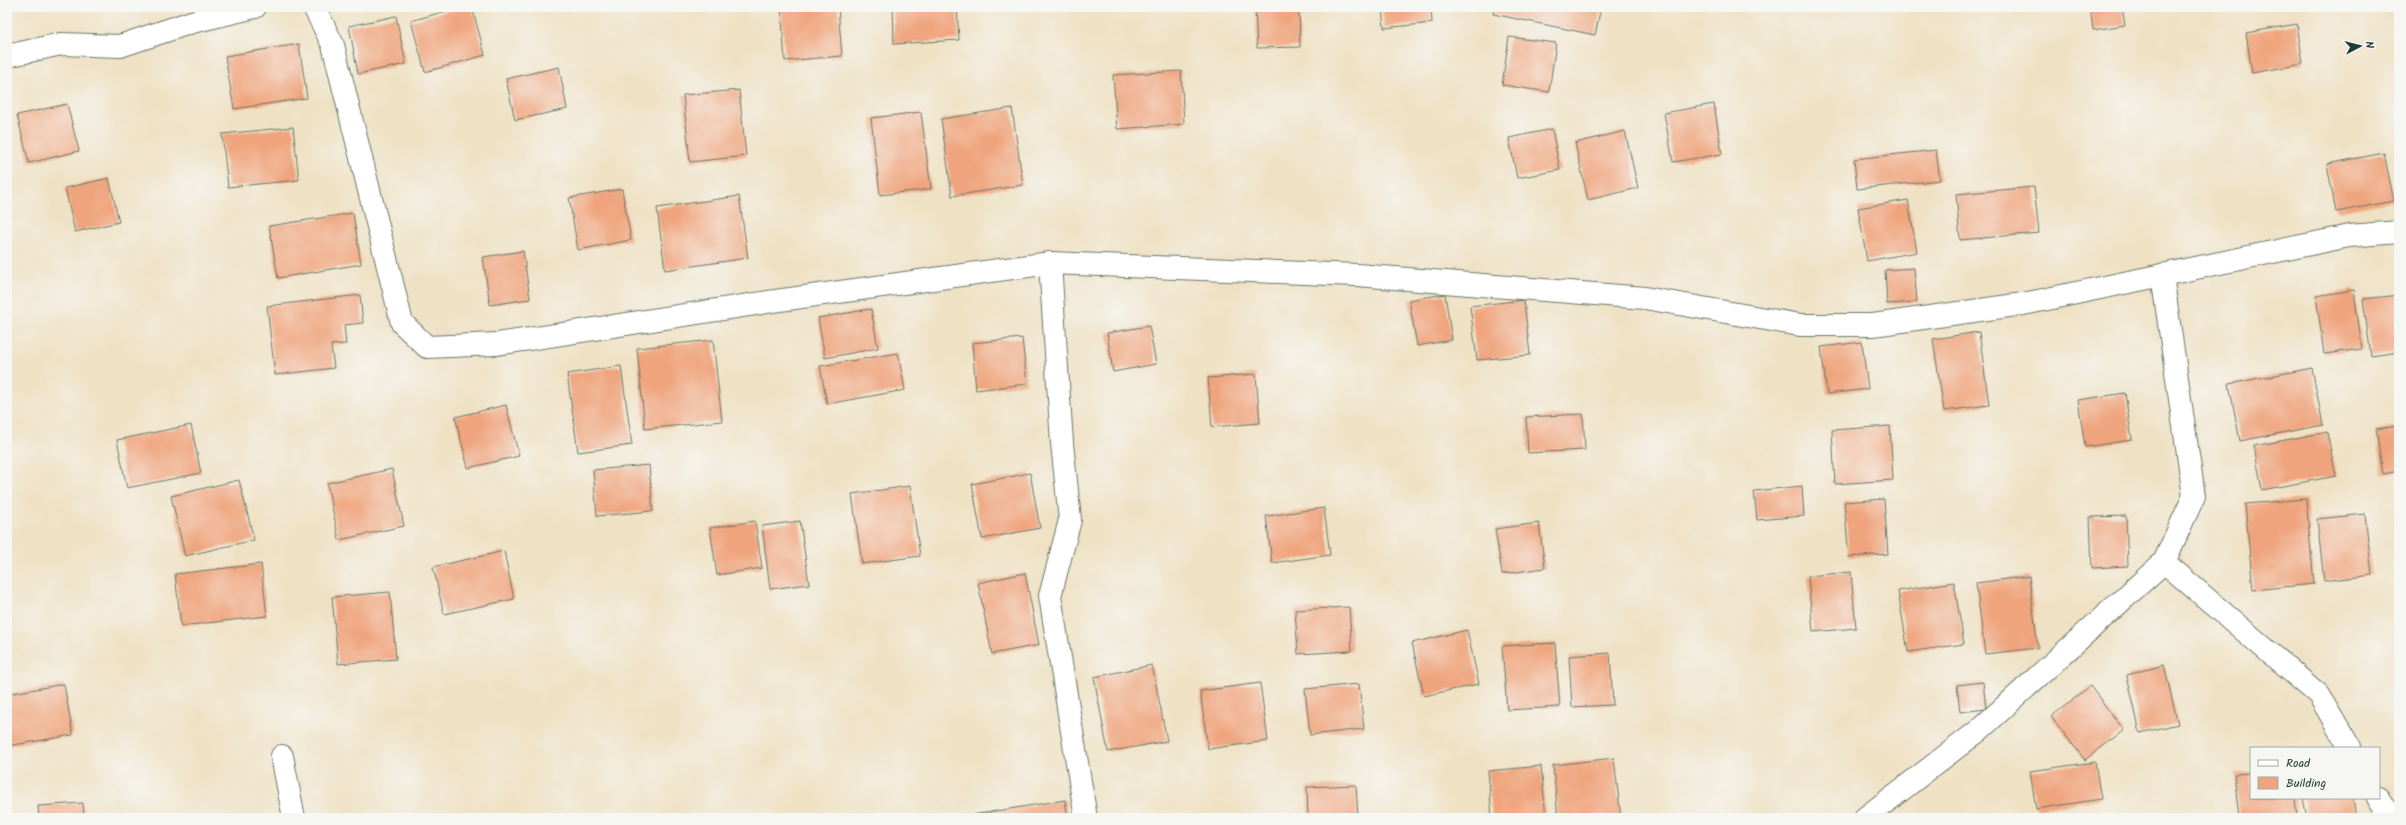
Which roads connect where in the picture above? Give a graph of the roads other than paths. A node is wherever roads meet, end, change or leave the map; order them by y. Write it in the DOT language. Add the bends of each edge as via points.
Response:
graph roads {
  1 [pos="255,7"];
  2 [pos="314,7"];
  3 [pos="7,56"];
  4 [pos="2399,232"];
  5 [pos="1050,263"];
  6 [pos="2162,275"];
  7 [pos="2164,562"];
  8 [pos="2349,747"];
  9 [pos="282,756"];
  10 [pos="2379,799"];
  11 [pos="294,818"];
  12 [pos="1086,818"];
  13 [pos="1865,818"];
  14 [pos="2391,818"];
  1 -- 3 [label="street" via="192,22 120,46 61,44"];
  2 -- 5 [label="street" via="333,45 402,323 427,347 497,344 774,301"];
  4 -- 6 [label="street" via="2349,236"];
  5 -- 6 [label="street" via="1357,275 1645,298 1800,325 1873,325 2023,304"];
  5 -- 12 [label="street" via="1062,443 1070,520 1050,596"];
  6 -- 7 [label="street" via="2194,496"];
  7 -- 8 [label="street" via="2319,695"];
  7 -- 13 [label="street" via="1978,731"];
  9 -- 11 [label="street"];
  10 -- 14 [label="street"];
}
